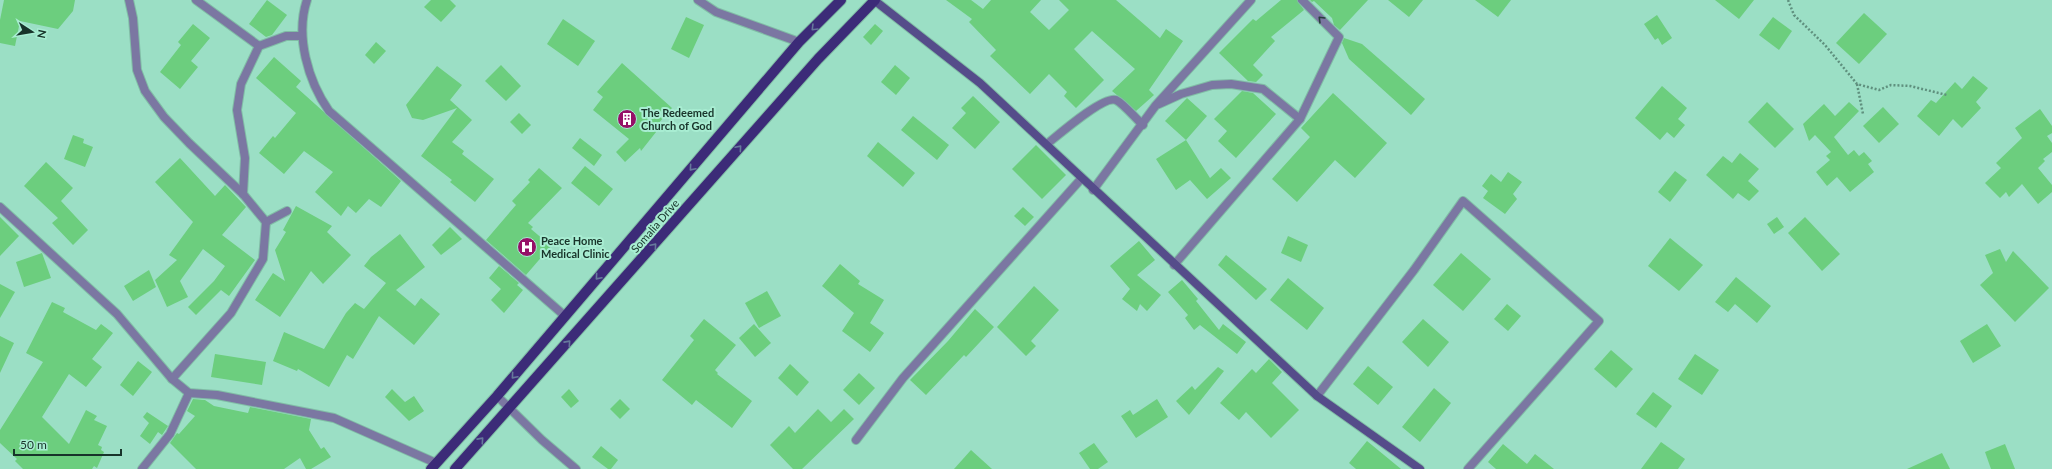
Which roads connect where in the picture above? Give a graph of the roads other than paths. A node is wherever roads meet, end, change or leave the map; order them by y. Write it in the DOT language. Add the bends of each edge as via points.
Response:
graph roads {
  1 [pos="129,0"];
  2 [pos="196,0"];
  3 [pos="307,0"];
  4 [pos="698,0"];
  5 [pos="841,0"];
  6 [pos="874,0"];
  7 [pos="1251,0"];
  8 [pos="1302,0"];
  9 [pos="302,36"];
  10 [pos="799,42"];
  11 [pos="259,46"];
  12 [pos="1156,105"];
  13 [pos="1300,119"];
  14 [pos="1143,125"];
  15 [pos="1047,144"];
  16 [pos="1081,179"];
  17 [pos="1093,190"];
  18 [pos="243,194"];
  19 [pos="0,207"];
  20 [pos="287,211"];
  21 [pos="266,222"];
  22 [pos="1174,264"];
  23 [pos="565,316"];
  24 [pos="172,379"];
  25 [pos="189,393"];
  26 [pos="497,396"];
  27 [pos="1317,396"];
  28 [pos="510,408"];
  29 [pos="856,440"];
  30 [pos="434,466"];
  31 [pos="142,469"];
  32 [pos="455,469"];
  33 [pos="576,469"];
  34 [pos="1420,469"];
  35 [pos="1468,469"];
  1 -- 18 [label="street" via="136,42 137,70 145,91 164,117"];
  2 -- 11 [label="street"];
  3 -- 9 [label="street"];
  4 -- 10 [label="street" via="716,12"];
  5 -- 10 [label="main road, Somalia Drive, one-way"];
  6 -- 15 [label="street" via="980,83"];
  28 -- 6 [label="main road, Somalia Drive, one-way" via="818,59"];
  7 -- 12 [label="street"];
  13 -- 8 [label="street, one-way" via="1340,37"];
  9 -- 11 [label="street" via="286,36"];
  9 -- 23 [label="street" via="309,70 318,94 329,111"];
  10 -- 23 [label="main road, Somalia Drive, one-way"];
  11 -- 18 [label="street" via="241,84 237,110 245,158"];
  12 -- 13 [label="street" via="1212,85 1231,84 1262,89"];
  12 -- 14 [label="street"];
  13 -- 22 [label="street"];
  14 -- 15 [label="street" via="1115,100 1108,100"];
  14 -- 17 [label="street"];
  15 -- 16 [label="street"];
  16 -- 17 [label="street"];
  16 -- 29 [label="street" via="903,378"];
  17 -- 22 [label="street"];
  18 -- 21 [label="street"];
  19 -- 24 [label="street" via="117,314"];
  20 -- 21 [label="street"];
  21 -- 24 [label="street" via="263,259 231,313"];
  22 -- 27 [label="street"];
  23 -- 26 [label="main road, Somalia Drive, one-way"];
  24 -- 25 [label="street"];
  25 -- 30 [label="street" via="217,395 334,418"];
  25 -- 31 [label="street" via="170,434"];
  26 -- 28 [label="street"];
  26 -- 30 [label="main road, Somalia Drive"];
  27 -- 34 [label="street"];
  27 -- 35 [label="street" via="1414,270 1463,201 1599,321"];
  32 -- 28 [label="main road, Somalia Drive, one-way"];
  28 -- 33 [label="street"];
}
